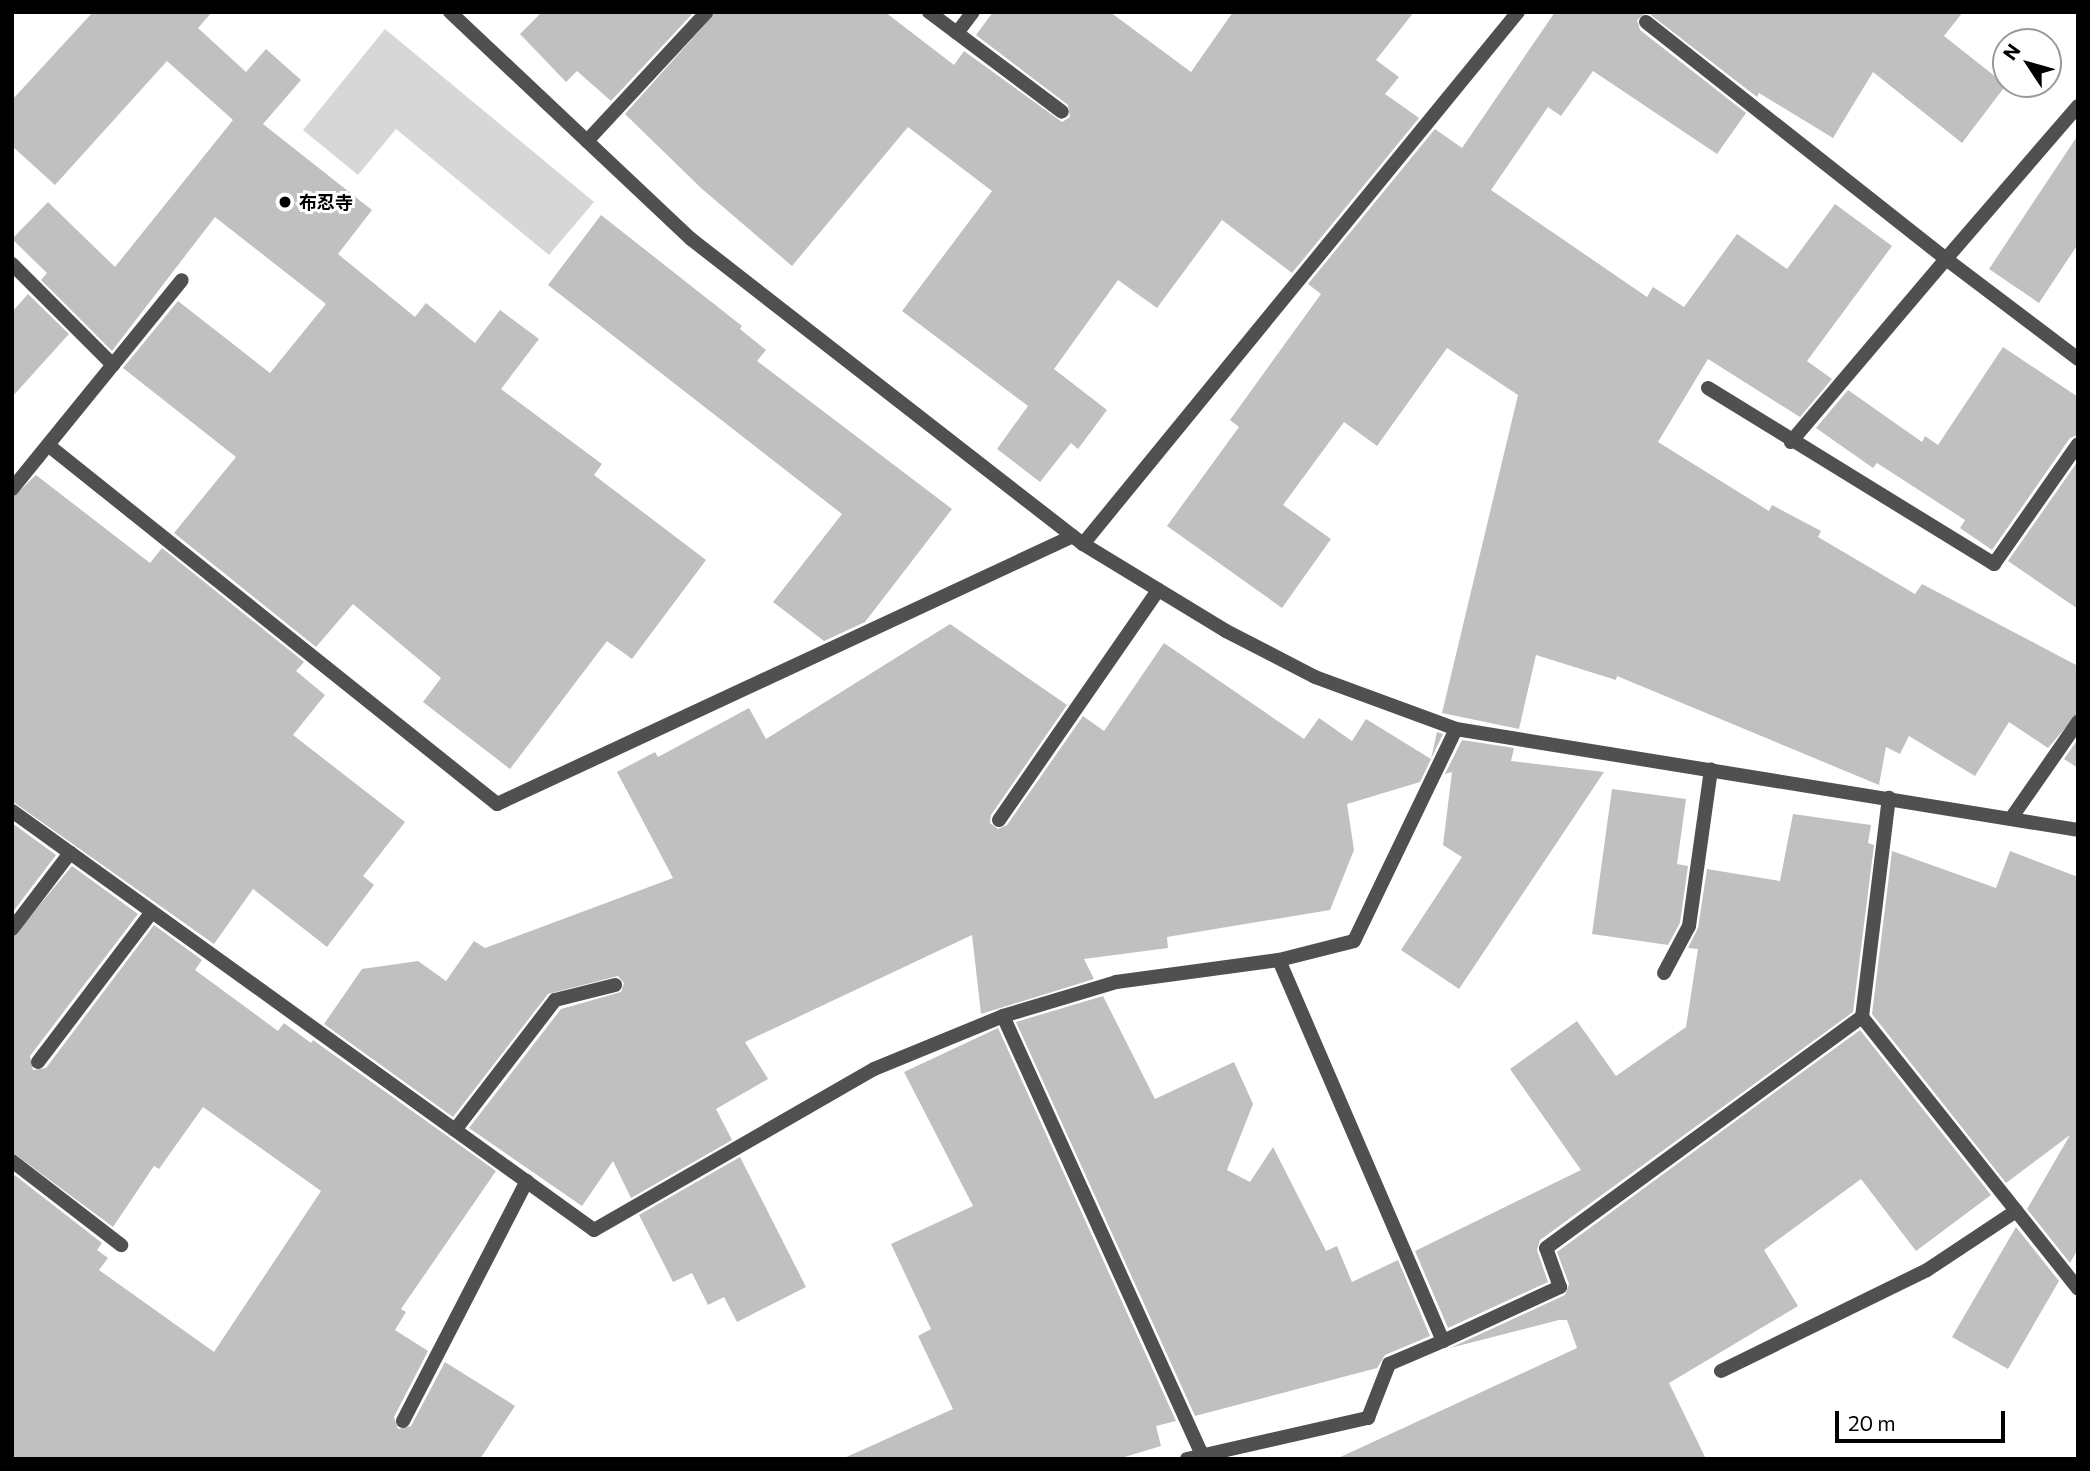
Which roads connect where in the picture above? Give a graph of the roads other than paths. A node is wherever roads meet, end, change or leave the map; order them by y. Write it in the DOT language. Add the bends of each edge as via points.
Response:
graph roads {
  1 [pos="450,12"];
  2 [pos="706,12"];
  3 [pos="929,12"];
  4 [pos="973,12"];
  5 [pos="1518,12"];
  6 [pos="1646,22"];
  7 [pos="957,33"];
  8 [pos="2078,106"];
  9 [pos="1062,112"];
  10 [pos="587,141"];
  11 [pos="1946,259"];
  12 [pos="12,264"];
  13 [pos="182,280"];
  14 [pos="2078,359"];
  15 [pos="113,365"];
  16 [pos="1708,388"];
  17 [pos="1791,442"];
  18 [pos="48,444"];
  19 [pos="2078,444"];
  20 [pos="12,489"];
  21 [pos="1078,540"];
  22 [pos="1158,590"];
  23 [pos="2078,722"];
  24 [pos="1456,729"];
  25 [pos="1711,770"];
  26 [pos="1889,799"];
  27 [pos="12,811"];
  28 [pos="2012,817"];
  29 [pos="999,820"];
  30 [pos="2078,830"];
  31 [pos="70,853"];
  32 [pos="152,912"];
  33 [pos="12,929"];
  34 [pos="1279,960"];
  35 [pos="1664,973"];
  36 [pos="615,985"];
  37 [pos="1003,1016"];
  38 [pos="1862,1017"];
  39 [pos="38,1062"];
  40 [pos="455,1130"];
  41 [pos="12,1161"];
  42 [pos="527,1181"];
  43 [pos="2016,1211"];
  44 [pos="121,1245"];
  45 [pos="2078,1289"];
  46 [pos="1443,1341"];
  47 [pos="1721,1371"];
  48 [pos="403,1421"];
  49 [pos="1195,1457"];
  1 -- 10 [label="street"];
  2 -- 10 [label="street"];
  3 -- 7 [label="street"];
  4 -- 7 [label="street"];
  5 -- 21 [label="street"];
  6 -- 11 [label="street"];
  7 -- 9 [label="street"];
  8 -- 11 [label="street"];
  10 -- 21 [label="street" via="691,239"];
  11 -- 14 [label="street"];
  11 -- 17 [label="street"];
  12 -- 15 [label="street"];
  13 -- 15 [label="street"];
  15 -- 18 [label="street"];
  16 -- 17 [label="street"];
  17 -- 19 [label="street" via="1994,564"];
  18 -- 20 [label="street"];
  18 -- 21 [label="street" via="497,804"];
  21 -- 22 [label="street"];
  22 -- 24 [label="street" via="1315,677"];
  22 -- 29 [label="street"];
  23 -- 28 [label="street"];
  24 -- 25 [label="street"];
  24 -- 34 [label="street" via="1353,941"];
  25 -- 26 [label="street"];
  25 -- 35 [label="street" via="1689,926"];
  26 -- 28 [label="street"];
  26 -- 38 [label="street"];
  27 -- 31 [label="street"];
  28 -- 30 [label="street"];
  31 -- 32 [label="street"];
  31 -- 33 [label="street"];
  32 -- 39 [label="street"];
  32 -- 40 [label="street"];
  34 -- 37 [label="street" via="1116,982"];
  34 -- 46 [label="street"];
  36 -- 40 [label="street" via="555,1000"];
  37 -- 42 [label="street" via="874,1069 594,1230"];
  37 -- 49 [label="street"];
  38 -- 43 [label="street"];
  38 -- 46 [label="street" via="1546,1248 1560,1287"];
  40 -- 42 [label="street"];
  41 -- 44 [label="street"];
  42 -- 48 [label="street"];
  43 -- 45 [label="street"];
  43 -- 47 [label="street" via="1927,1270"];
  46 -- 49 [label="street" via="1389,1364 1368,1418"];
}
